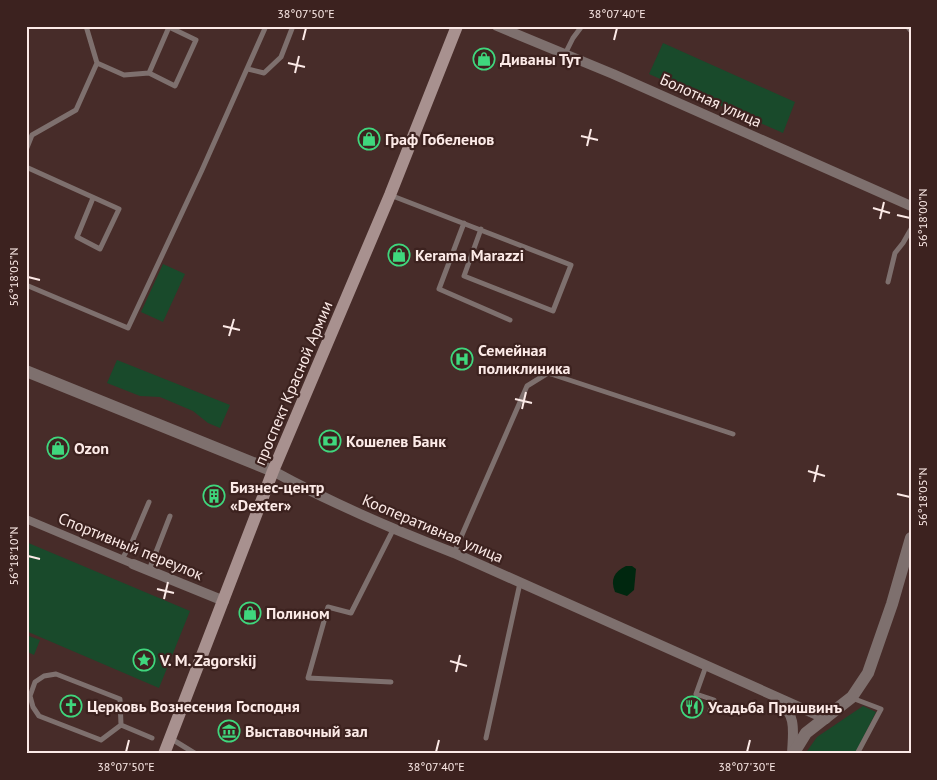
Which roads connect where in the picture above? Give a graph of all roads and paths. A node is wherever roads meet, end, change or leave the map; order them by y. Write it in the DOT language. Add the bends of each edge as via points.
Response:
graph roads {
  1 [pos="86,26"];
  2 [pos="266,26"];
  3 [pos="293,26"];
  4 [pos="456,26"];
  5 [pos="497,26"];
  6 [pos="582,26"];
  7 [pos="907,26"];
  8 [pos="911,31"];
  9 [pos="565,55"];
  10 [pos="97,63"];
  11 [pos="248,69"];
  12 [pos="149,73"];
  13 [pos="26,150"];
  14 [pos="26,167"];
  15 [pos="390,195"];
  16 [pos="94,198"];
  17 [pos="911,206"];
  18 [pos="464,223"];
  19 [pos="482,229"];
  20 [pos="911,229"];
  21 [pos="888,282"];
  22 [pos="26,285"];
  23 [pos="510,320"];
  24 [pos="26,370"];
  25 [pos="733,434"];
  26 [pos="274,471"];
  27 [pos="149,502"];
  28 [pos="170,516"];
  29 [pos="26,519"];
  30 [pos="393,530"];
  31 [pos="911,538"];
  32 [pos="454,553"];
  33 [pos="122,559"];
  34 [pos="133,564"];
  35 [pos="149,570"];
  36 [pos="520,583"];
  37 [pos="224,600"];
  38 [pos="706,666"];
  39 [pos="391,682"];
  40 [pos="774,695"];
  41 [pos="852,698"];
  42 [pos="710,711"];
  43 [pos="826,719"];
  44 [pos="121,725"];
  45 [pos="152,738"];
  46 [pos="169,738"];
  47 [pos="486,738"];
  48 [pos="164,754"];
  49 [pos="196,754"];
  50 [pos="793,754"];
  51 [pos="858,754"];
  1 -- 10 [label="lane"];
  2 -- 11 [label="lane"];
  3 -- 11 [label="lane" via="281,57 264,72"];
  4 -- 15 [label="main road, проспект Красной Армии"];
  5 -- 9 [label="street, Болотная улица"];
  6 -- 9 [label="lane"];
  7 -- 8 [label="lane"];
  9 -- 17 [label="street, Болотная улица"];
  10 -- 12 [label="lane" via="124,75"];
  10 -- 13 [label="lane" via="76,110 32,135"];
  11 -- 22 [label="lane" via="128,328"];
  12 -- 12 [label="lane" via="175,86 196,40 169,27"];
  14 -- 16 [label="lane"];
  15 -- 18 [label="lane"];
  15 -- 26 [label="main road, проспект Красной Армии"];
  16 -- 16 [label="lane" via="118,209 100,249 77,237"];
  18 -- 19 [label="lane"];
  18 -- 23 [label="lane" via="439,289"];
  19 -- 19 [label="lane" via="571,265 553,311 464,276"];
  20 -- 21 [label="lane" via="895,253"];
  24 -- 26 [label="street, Кооперативная улица"];
  25 -- 32 [label="lane" via="548,373 527,386"];
  26 -- 30 [label="street, Кооперативная улица"];
  26 -- 37 [label="main road, проспект Красной Армии"];
  27 -- 33 [label="lane"];
  28 -- 35 [label="lane"];
  29 -- 33 [label="street, Спортивный переулок"];
  30 -- 32 [label="street, Кооперативная улица"];
  30 -- 39 [label="lane" via="352,613 328,607 308,678"];
  31 -- 41 [label="street" via="868,673"];
  32 -- 36 [label="street, Кооперативная улица"];
  33 -- 34 [label="street, Спортивный переулок"];
  34 -- 35 [label="street, Спортивный переулок"];
  35 -- 37 [label="street, Спортивный переулок"];
  36 -- 38 [label="street, Кооперативная улица"];
  36 -- 47 [label="lane"];
  37 -- 46 [label="main road, проспект Красной Армии"];
  38 -- 40 [label="street, Кооперативная улица"];
  38 -- 42 [label="lane" via="696,694 714,700"];
  40 -- 43 [label="street, Кооперативная улица"];
  40 -- 50 [label="street" via="790,711 794,726"];
  41 -- 43 [label="street"];
  41 -- 51 [label="lane" via="881,709"];
  43 -- 50 [label="street" via="806,733"];
  44 -- 44 [label="lane" via="120,700 56,674 35,682 30,696 39,716 102,740"];
  44 -- 45 [label="lane"];
  46 -- 48 [label="main road, проспект Красной Армии"];
  46 -- 49 [label="lane"];
}
